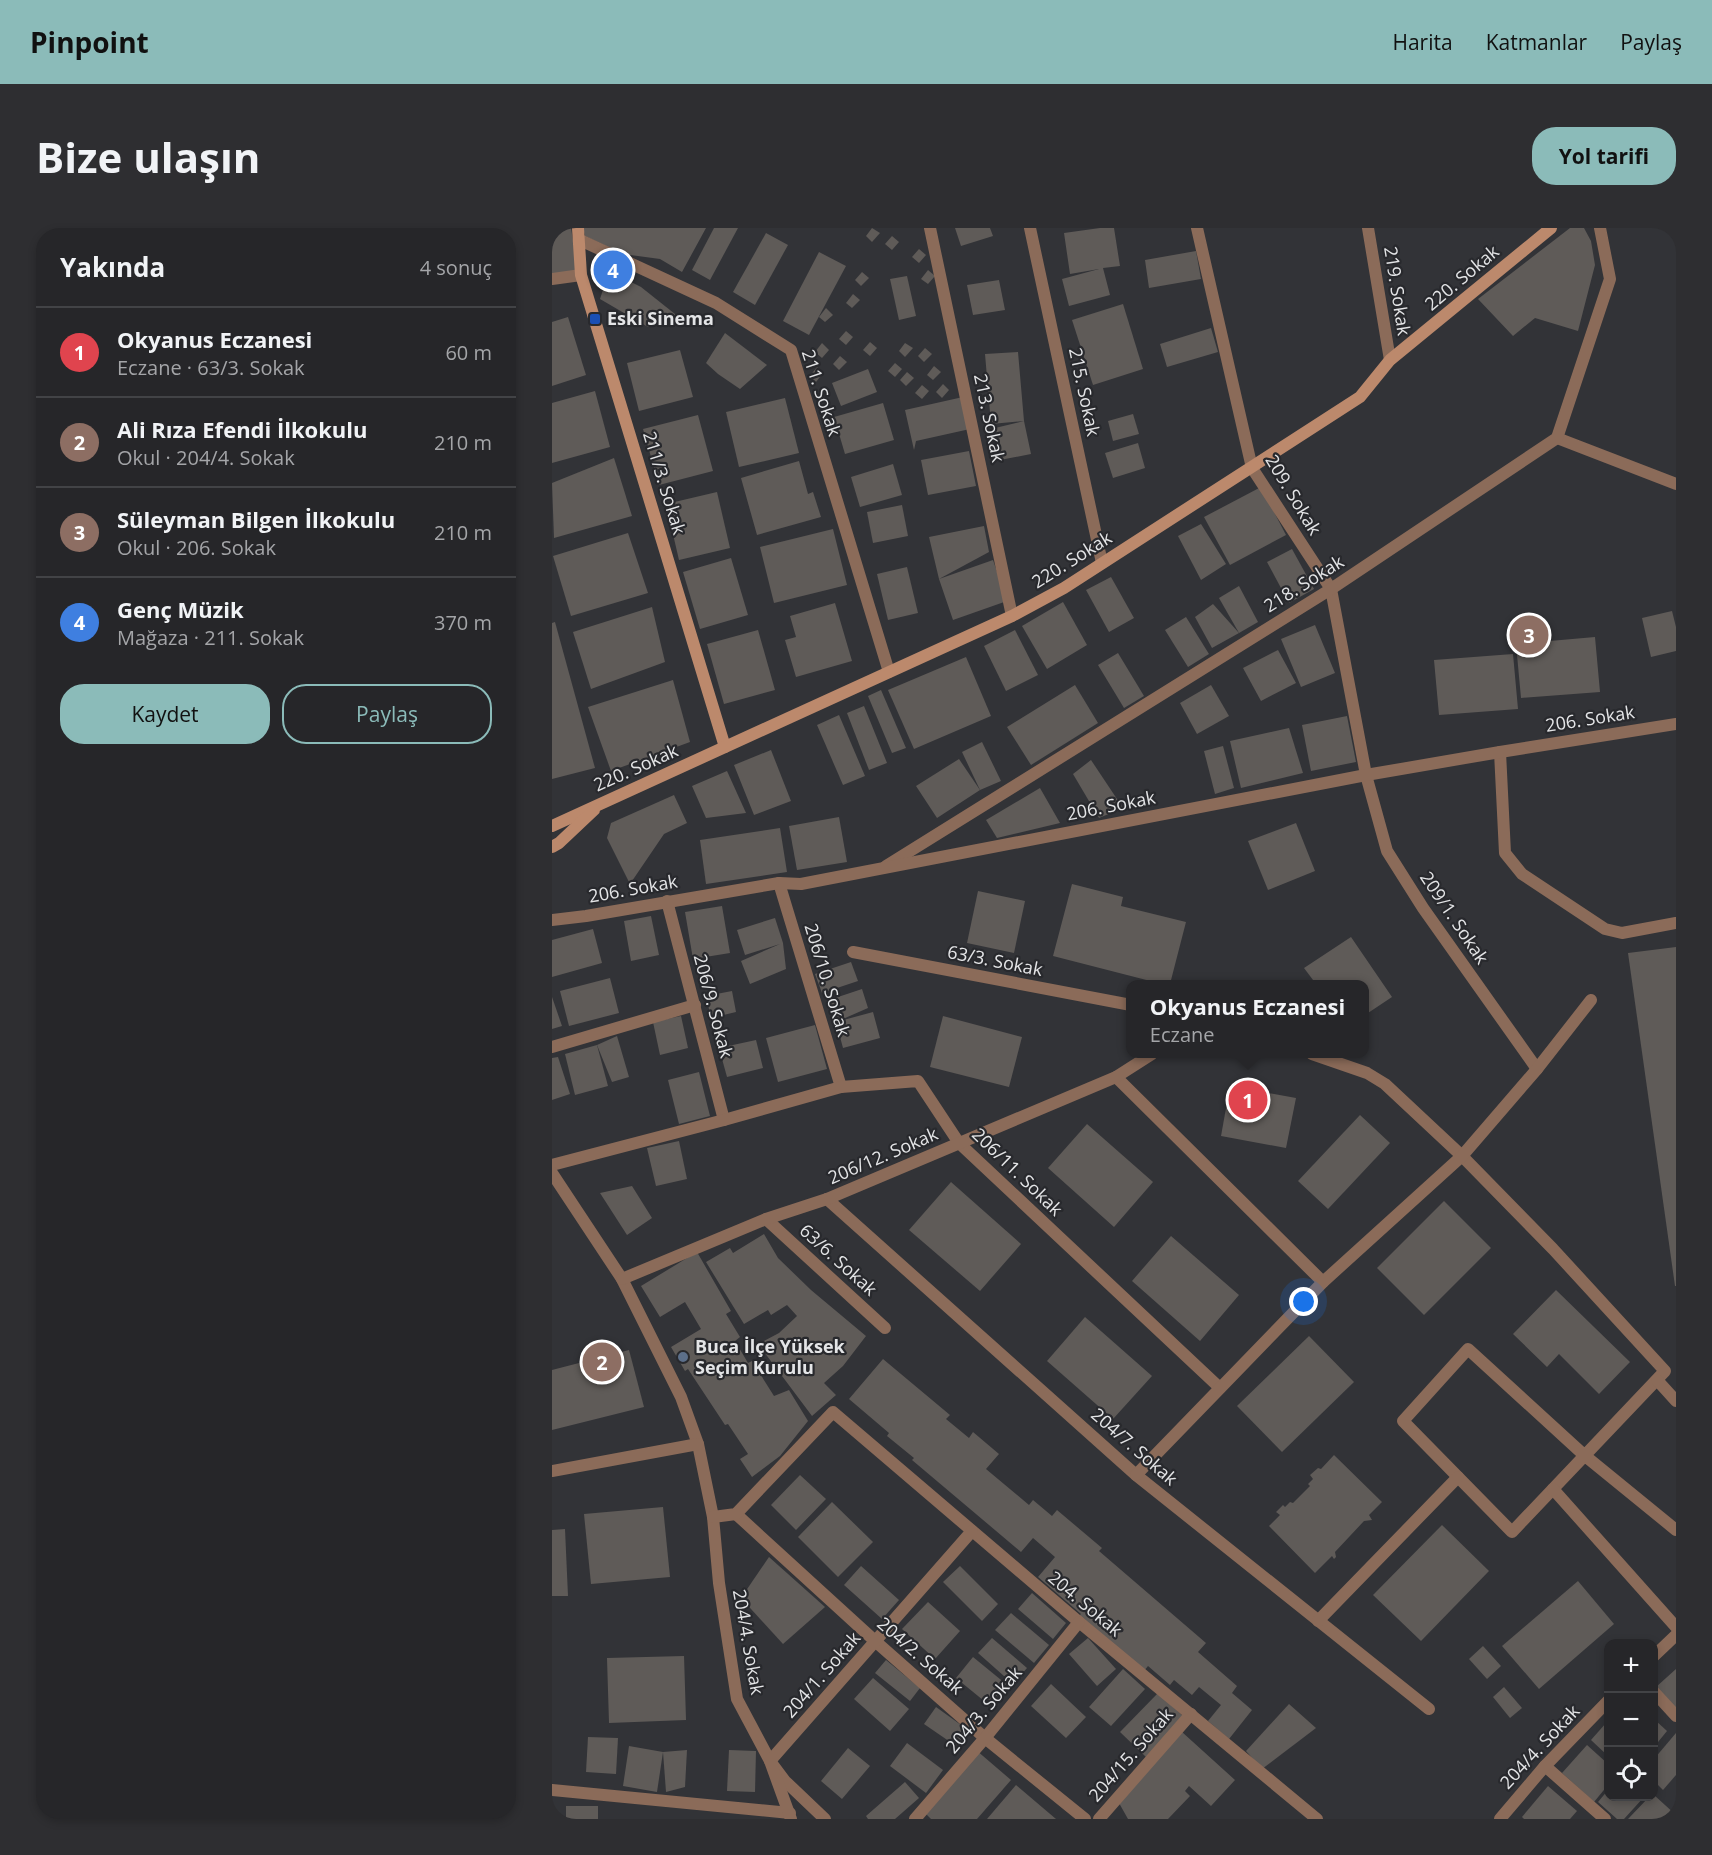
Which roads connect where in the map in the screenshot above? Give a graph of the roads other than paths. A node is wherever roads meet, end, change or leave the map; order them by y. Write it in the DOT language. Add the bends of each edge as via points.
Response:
graph roads {
  1 [pos="930,228"];
  2 [pos="1030,228"];
  3 [pos="1197,228"];
  4 [pos="1368,228"];
  5 [pos="1551,228"];
  6 [pos="1600,228"];
  7 [pos="579,234"];
  8 [pos="581,275"];
  9 [pos="552,279"];
  10 [pos="1390,360"];
  11 [pos="1557,438"];
  12 [pos="1252,468"];
  13 [pos="1676,484"];
  14 [pos="1102,563"];
  15 [pos="1331,589"];
  16 [pos="1012,616"];
  17 [pos="889,672"];
  18 [pos="1676,724"];
  19 [pos="725,747"];
  20 [pos="1500,752"];
  21 [pos="1366,775"];
  22 [pos="601,804"];
  23 [pos="552,826"];
  24 [pos="552,847"];
  25 [pos="880,870"];
  26 [pos="779,884"];
  27 [pos="667,901"];
  28 [pos="552,920"];
  29 [pos="1676,923"];
  30 [pos="853,952"];
  31 [pos="1591,1000"];
  32 [pos="1126,1004"];
  33 [pos="695,1005"];
  34 [pos="552,1047"];
  35 [pos="1144,1058"];
  36 [pos="1326,1058"];
  37 [pos="1537,1069"];
  38 [pos="1116,1077"];
  39 [pos="840,1087"];
  40 [pos="724,1120"];
  41 [pos="959,1143"];
  42 [pos="1462,1156"];
  43 [pos="552,1165"];
  44 [pos="552,1173"];
  45 [pos="827,1199"];
  46 [pos="765,1219"];
  47 [pos="622,1278"];
  48 [pos="1323,1282"];
  49 [pos="885,1328"];
  50 [pos="1657,1380"];
  51 [pos="1220,1388"];
  52 [pos="1676,1401"];
  53 [pos="698,1444"];
  54 [pos="1584,1455"];
  55 [pos="552,1471"];
  56 [pos="1136,1475"];
  57 [pos="1458,1477"];
  58 [pos="1553,1490"];
  59 [pos="736,1514"];
  60 [pos="713,1517"];
  61 [pos="1676,1530"];
  62 [pos="972,1531"];
  63 [pos="1318,1621"];
  64 [pos="1079,1622"];
  65 [pos="1676,1627"];
  66 [pos="1676,1635"];
  67 [pos="875,1641"];
  68 [pos="1658,1651"];
  69 [pos="1654,1693"];
  70 [pos="1604,1705"];
  71 [pos="1429,1709"];
  72 [pos="1191,1714"];
  73 [pos="1676,1716"];
  74 [pos="985,1738"];
  75 [pos="770,1761"];
  76 [pos="1545,1766"];
  77 [pos="552,1790"];
  78 [pos="790,1816"];
  79 [pos="1314,1816"];
  80 [pos="825,1819"];
  81 [pos="915,1819"];
  82 [pos="1085,1819"];
  83 [pos="1099,1819"];
  84 [pos="1298,1819"];
  85 [pos="1500,1819"];
  86 [pos="1605,1819"];
  1 -- 16 [label="street, 213. Sokak"];
  2 -- 14 [label="street, 215. Sokak"];
  3 -- 12 [label="street, 209. Sokak"];
  4 -- 10 [label="street, 219. Sokak"];
  5 -- 10 [label="main road, 220. Sokak"];
  6 -- 11 [label="street" via="1610,279"];
  7 -- 8 [label="main road, 211/3. Sokak"];
  7 -- 17 [label="street, 211. Sokak" via="716,303 791,350"];
  8 -- 9 [label="street"];
  8 -- 19 [label="main road, 211/3. Sokak"];
  10 -- 12 [label="main road, 220. Sokak" via="1360,397"];
  11 -- 13 [label="street"];
  11 -- 15 [label="street, 218. Sokak"];
  12 -- 14 [label="main road, 220. Sokak"];
  12 -- 15 [label="street, 209. Sokak"];
  14 -- 16 [label="main road, 220. Sokak"];
  15 -- 21 [label="street, 209. Sokak"];
  15 -- 25 [label="street, 218. Sokak"];
  16 -- 17 [label="main road, 220. Sokak"];
  17 -- 19 [label="main road, 220. Sokak"];
  18 -- 20 [label="street, 206. Sokak"];
  19 -- 22 [label="main road, 220. Sokak"];
  20 -- 21 [label="street, 206. Sokak"];
  20 -- 29 [label="street" via="1504,853 1522,874 1605,929 1622,933"];
  21 -- 25 [label="street, 206. Sokak"];
  21 -- 37 [label="street, 209/1. Sokak" via="1387,851"];
  22 -- 23 [label="main road, 220. Sokak"];
  22 -- 24 [label="main road"];
  25 -- 26 [label="street, 206. Sokak" via="801,884"];
  26 -- 27 [label="street, 206. Sokak"];
  26 -- 39 [label="street, 206/10. Sokak"];
  27 -- 28 [label="street, 206. Sokak"];
  27 -- 33 [label="street, 206/9. Sokak"];
  30 -- 32 [label="street, 63/3. Sokak"];
  31 -- 37 [label="street"];
  33 -- 34 [label="street"];
  33 -- 40 [label="street, 206/9. Sokak"];
  35 -- 38 [label="street, 206/12. Sokak"];
  36 -- 42 [label="street" via="1385,1084"];
  37 -- 42 [label="street"];
  38 -- 41 [label="street, 206/12. Sokak"];
  38 -- 48 [label="street"];
  39 -- 40 [label="street, 206/11. Sokak"];
  39 -- 41 [label="street, 206/11. Sokak" via="918,1081"];
  40 -- 43 [label="street, 206/11. Sokak"];
  41 -- 45 [label="street, 206/12. Sokak"];
  41 -- 51 [label="street, 206/11. Sokak"];
  42 -- 48 [label="street"];
  42 -- 50 [label="street" via="1665,1371"];
  44 -- 47 [label="street, 204/4. Sokak"];
  45 -- 46 [label="street, 206/12. Sokak"];
  45 -- 56 [label="street, 204/7. Sokak"];
  46 -- 47 [label="street, 206/12. Sokak"];
  46 -- 49 [label="street, 63/6. Sokak"];
  47 -- 53 [label="street, 204/4. Sokak" via="681,1397"];
  48 -- 51 [label="street"];
  50 -- 52 [label="street"];
  50 -- 54 [label="street"];
  51 -- 56 [label="street"];
  53 -- 55 [label="street"];
  53 -- 60 [label="street, 204/4. Sokak"];
  54 -- 57 [label="street" via="1468,1349 1403,1421"];
  54 -- 58 [label="street"];
  54 -- 61 [label="street"];
  56 -- 63 [label="street, 204/7. Sokak"];
  57 -- 58 [label="street" via="1512,1532"];
  57 -- 63 [label="street"];
  58 -- 65 [label="street"];
  59 -- 60 [label="street"];
  59 -- 62 [label="street, 204. Sokak" via="833,1412"];
  59 -- 67 [label="street, 204/2. Sokak"];
  60 -- 75 [label="street, 204/4. Sokak" via="718,1583 736,1699"];
  62 -- 64 [label="street, 204. Sokak"];
  62 -- 67 [label="street, 204/1. Sokak"];
  63 -- 71 [label="street, 204/7. Sokak"];
  64 -- 72 [label="street, 204. Sokak"];
  64 -- 74 [label="street, 204/3. Sokak"];
  66 -- 68 [label="street"];
  67 -- 74 [label="street, 204/2. Sokak"];
  67 -- 75 [label="street, 204/1. Sokak"];
  69 -- 73 [label="street"];
  70 -- 76 [label="street, 204/4. Sokak"];
  72 -- 79 [label="street, 204. Sokak"];
  72 -- 83 [label="street, 204/15. Sokak"];
  74 -- 81 [label="street, 204/3. Sokak"];
  74 -- 82 [label="street, 204/2. Sokak"];
  75 -- 78 [label="street"];
  75 -- 80 [label="street, 204/4. Sokak"];
  76 -- 85 [label="street, 204/4. Sokak"];
  76 -- 86 [label="street"];
  77 -- 78 [label="street"];
  79 -- 84 [label="street"];
}
